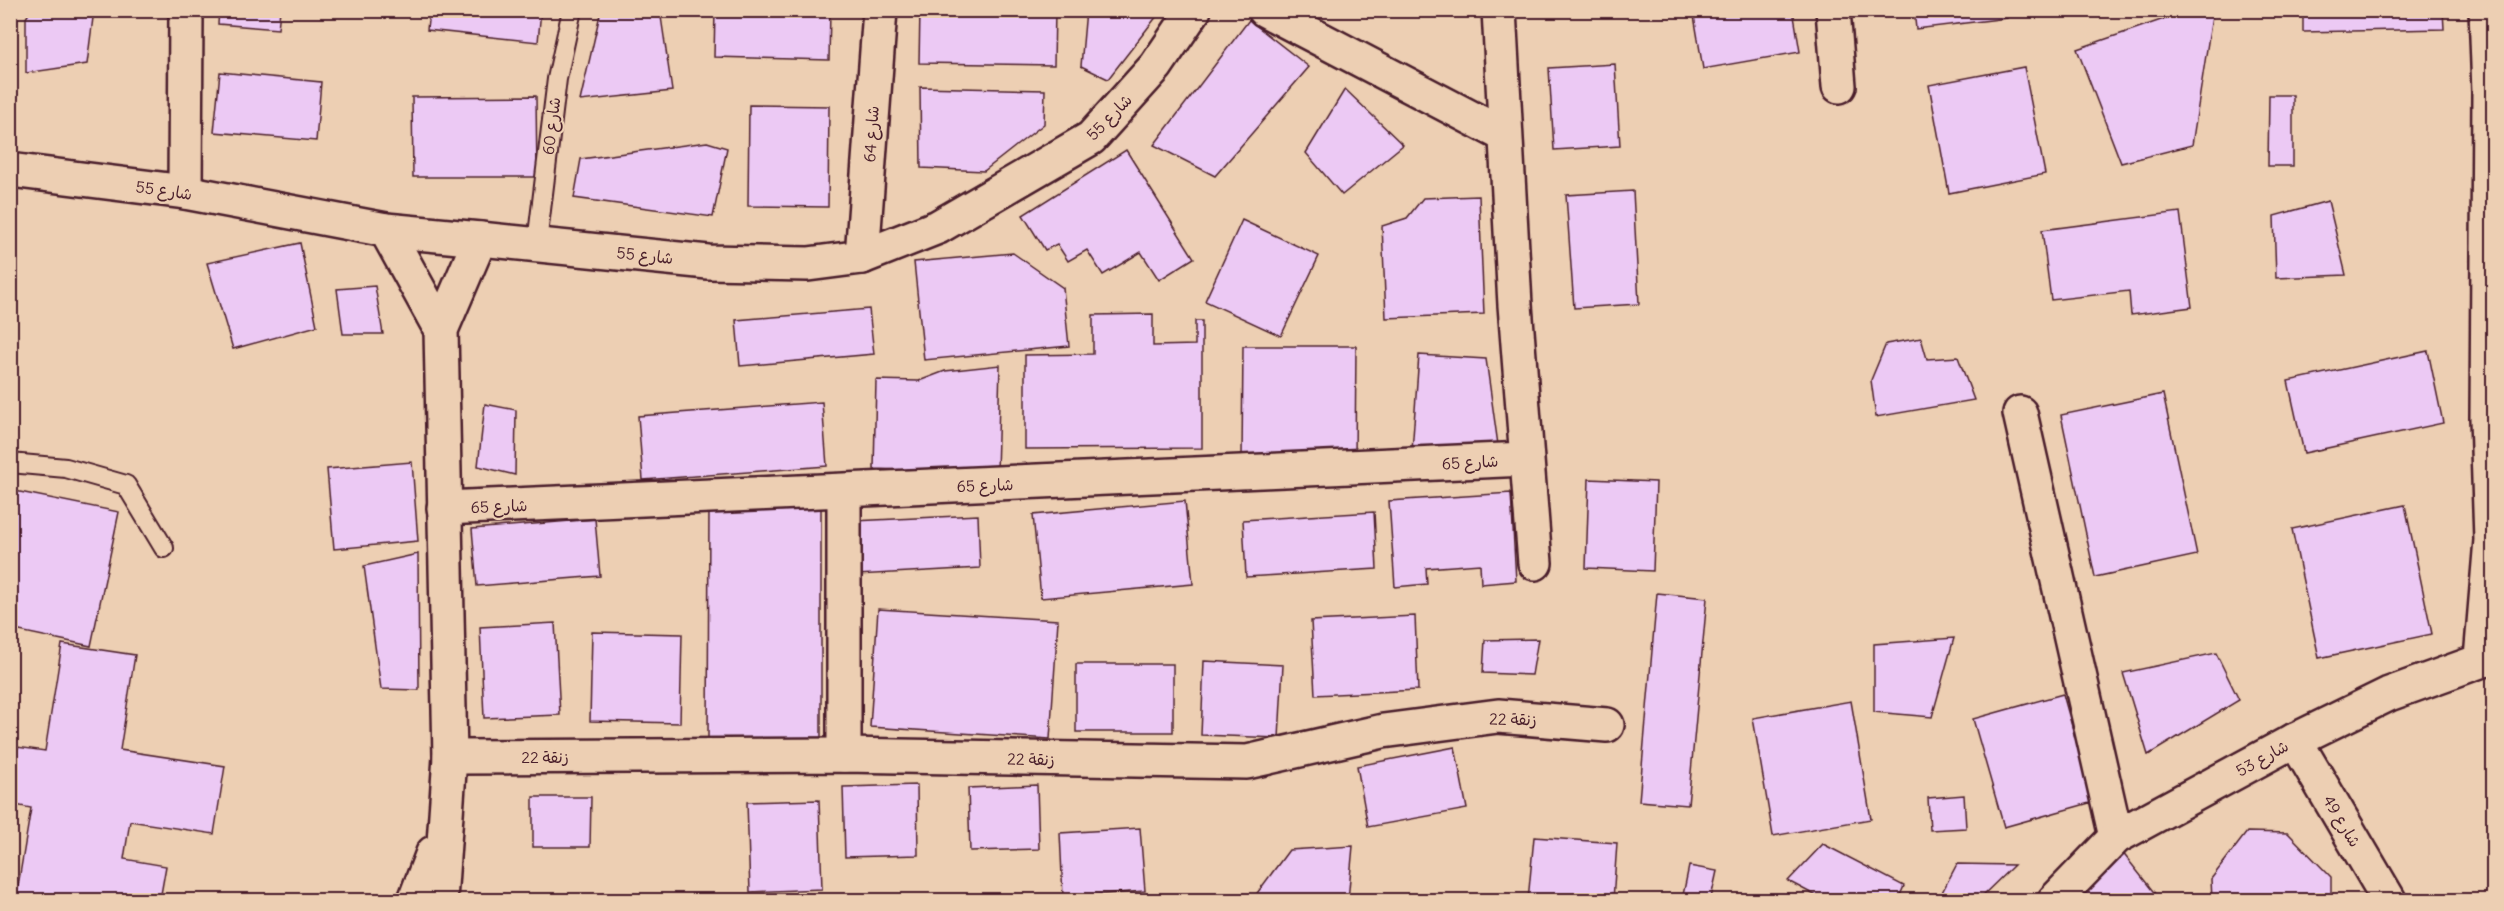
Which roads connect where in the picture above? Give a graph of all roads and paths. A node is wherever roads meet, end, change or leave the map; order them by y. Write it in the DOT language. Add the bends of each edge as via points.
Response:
graph roads {
  1 [pos="186,10"];
  2 [pos="572,10"];
  3 [pos="880,10"];
  4 [pos="1194,10"];
  5 [pos="1265,10"];
  6 [pos="1499,10"];
  7 [pos="1833,10"];
  8 [pos="2486,10"];
  9 [pos="1839,86"];
  10 [pos="2491,104"];
  11 [pos="1504,135"];
  12 [pos="10,170"];
  13 [pos="185,192"];
  14 [pos="387,230"];
  15 [pos="480,239"];
  16 [pos="537,243"];
  17 [pos="862,257"];
  18 [pos="441,330"];
  19 [pos="2020,413"];
  20 [pos="1525,459"];
  21 [pos="10,463"];
  22 [pos="844,491"];
  23 [pos="444,508"];
  24 [pos="2492,544"];
  25 [pos="164,548"];
  26 [pos="1535,563"];
  27 [pos="2487,657"];
  28 [pos="1608,725"];
  29 [pos="2295,740"];
  30 [pos="844,755"];
  31 [pos="450,757"];
  32 [pos="447,812"];
  33 [pos="2116,837"];
  34 [pos="415,900"];
  35 [pos="440,900"];
  36 [pos="2055,900"];
  37 [pos="2389,900"];
  1 -- 13 [label="street"];
  2 -- 16 [label="lane, شارع 60" via="557,79"];
  3 -- 17 [label="street, شارع 64"];
  4 -- 17 [label="street, شارع 55" via="1156,66 1091,138 938,227"];
  5 -- 11 [label="street"];
  6 -- 11 [label="street"];
  7 -- 9 [label="street"];
  8 -- 10 [label="street"];
  10 -- 24 [label="street" via="2487,418"];
  11 -- 20 [label="street"];
  12 -- 13 [label="street, شارع 55"];
  13 -- 14 [label="street, شارع 55"];
  14 -- 15 [label="street, شارع 55"];
  14 -- 18 [label="street"];
  15 -- 16 [label="street, شارع 55"];
  15 -- 18 [label="street"];
  16 -- 17 [label="street, شارع 55" via="708,262 808,264"];
  18 -- 23 [label="street"];
  19 -- 33 [label="street"];
  20 -- 22 [label="street, شارع 65"];
  20 -- 26 [label="street"];
  21 -- 25 [label="lane" via="66,468 126,485"];
  22 -- 23 [label="street, شارع 65"];
  22 -- 30 [label="street"];
  23 -- 31 [label="street"];
  24 -- 27 [label="street"];
  27 -- 29 [label="street, شارع 53" via="2389,694"];
  28 -- 30 [label="street, زنقة 22" via="1498,716 1383,731 1246,762"];
  29 -- 33 [label="street, شارع 53"];
  29 -- 37 [label="street, شارع 49"];
  30 -- 31 [label="street, زنقة 22"];
  31 -- 32 [label="street"];
  32 -- 34 [label="street"];
  32 -- 35 [label="street"];
  33 -- 36 [label="street, شارع 53"];
}
